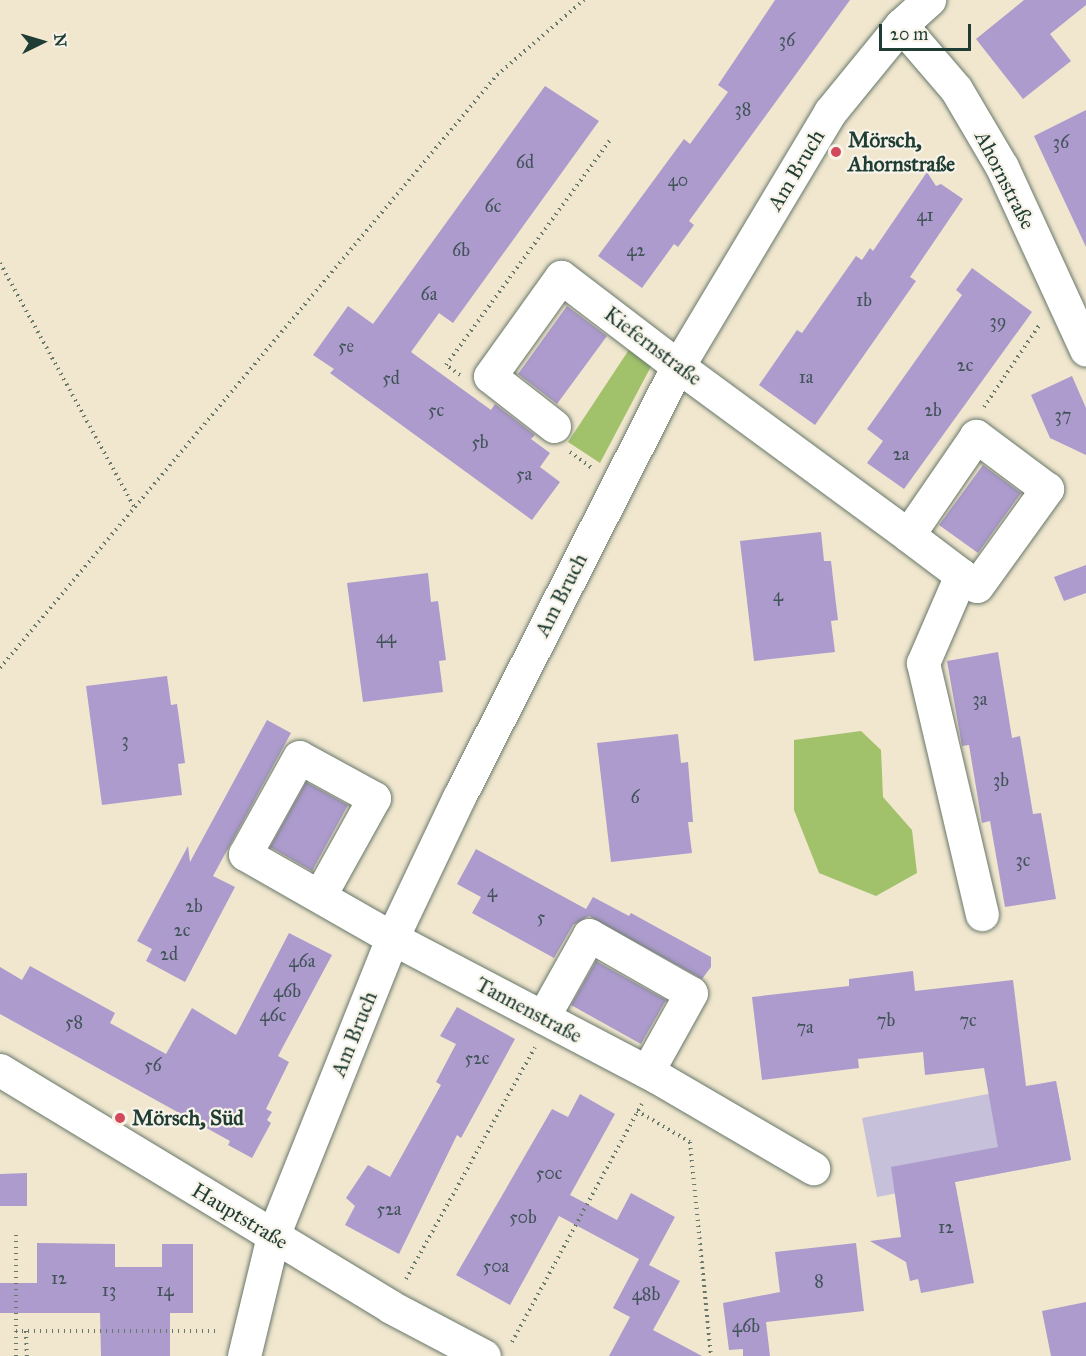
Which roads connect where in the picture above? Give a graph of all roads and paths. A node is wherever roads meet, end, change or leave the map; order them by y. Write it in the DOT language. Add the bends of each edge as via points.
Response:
graph roads {
  1 [pos="584,0"];
  2 [pos="929,0"];
  3 [pos="901,25"];
  4 [pos="0,263"];
  5 [pos="1060,293"];
  6 [pos="1086,350"];
  7 [pos="678,366"];
  8 [pos="976,436"];
  9 [pos="559,437"];
  10 [pos="618,485"];
  11 [pos="134,507"];
  12 [pos="908,535"];
  13 [pos="962,574"];
  14 [pos="0,668"];
  15 [pos="320,895"];
  16 [pos="981,914"];
  17 [pos="392,938"];
  18 [pos="547,1018"];
  19 [pos="0,1070"];
  20 [pos="652,1075"];
  21 [pos="637,1111"];
  22 [pos="813,1168"];
  23 [pos="16,1230"];
  24 [pos="273,1236"];
  25 [pos="391,1307"];
  26 [pos="16,1331"];
  27 [pos="26,1331"];
  28 [pos="246,1344"];
  29 [pos="496,1353"];
  30 [pos="16,1356"];
  31 [pos="27,1356"];
  32 [pos="711,1356"];
  1 -- 11 [label="path" via="497,75"];
  2 -- 3 [label="street, Am Bruch"];
  3 -- 5 [label="street, Ahornstraße" via="956,89 1002,167"];
  3 -- 7 [label="street, Am Bruch" via="830,112"];
  4 -- 11 [label="path"];
  5 -- 6 [label="street, Ahornstraße"];
  5 -- 8 [label="path" via="974,422"];
  7 -- 9 [label="street, Kiefernstraße" via="561,277 490,376"];
  7 -- 10 [label="street, Am Bruch"];
  7 -- 12 [label="street, Kiefernstraße"];
  8 -- 12 [label="street"];
  8 -- 13 [label="street, Kiefernstraße" via="1047,489 977,586"];
  9 -- 10 [label="path"];
  10 -- 17 [label="street, Am Bruch"];
  11 -- 14 [label="path"];
  12 -- 13 [label="street, Kiefernstraße"];
  13 -- 16 [label="street" via="923,663"];
  15 -- 15 [label="street, Tannenstraße" via="245,854 299,757 374,798"];
  15 -- 17 [label="street, Tannenstraße"];
  17 -- 18 [label="street, Tannenstraße"];
  17 -- 24 [label="street, Am Bruch"];
  18 -- 20 [label="street, Tannenstraße"];
  18 -- 20 [label="street" via="589,935 691,993"];
  18 -- 25 [label="path"];
  19 -- 24 [label="street, Hauptstraße"];
  20 -- 21 [label="path"];
  20 -- 22 [label="street, Tannenstraße"];
  21 -- 29 [label="path"];
  21 -- 32 [label="path" via="690,1142"];
  23 -- 26 [label="path"];
  24 -- 25 [label="street, Hauptstraße"];
  24 -- 28 [label="street, Am Bruch"];
  25 -- 29 [label="street, Hauptstraße"];
  26 -- 27 [label="path"];
  26 -- 30 [label="path"];
  27 -- 28 [label="path"];
  27 -- 31 [label="path"];
}
